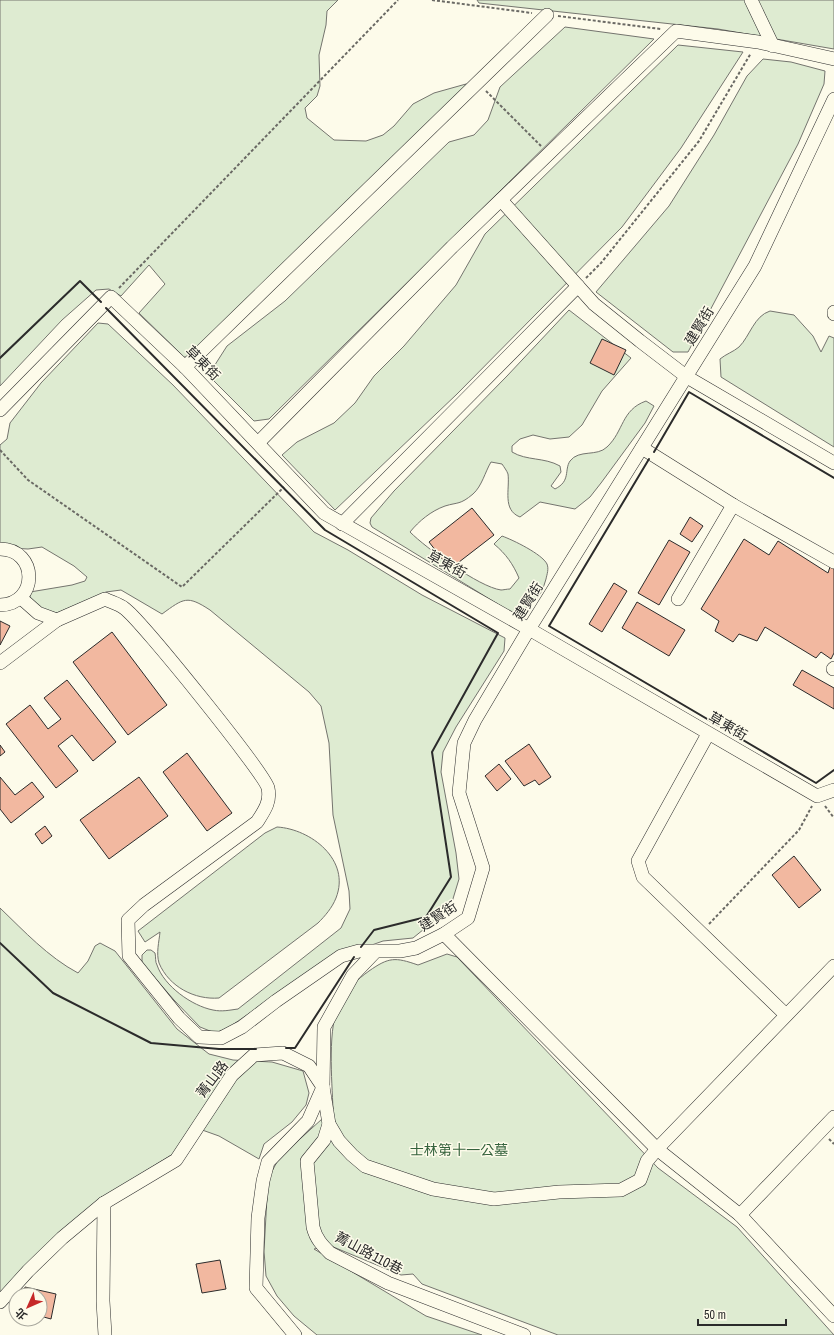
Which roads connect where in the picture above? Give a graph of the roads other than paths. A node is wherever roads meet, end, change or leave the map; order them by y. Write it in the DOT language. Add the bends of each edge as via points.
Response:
graph roads {
  1 [pos="751,0"];
  2 [pos="547,15"];
  3 [pos="773,46"];
  4 [pos="834,59"];
  5 [pos="834,99"];
  6 [pos="501,200"];
  7 [pos="578,286"];
  8 [pos="185,367"];
  9 [pos="687,377"];
  10 [pos="0,410"];
  11 [pos="258,443"];
  12 [pos="642,448"];
  13 [pos="834,463"];
  14 [pos="732,505"];
  15 [pos="342,524"];
  16 [pos="0,549"];
  17 [pos="834,562"];
  18 [pos="21,598"];
  19 [pos="678,599"];
  20 [pos="0,605"];
  21 [pos="57,620"];
  22 [pos="529,629"];
  23 [pos="0,663"];
  24 [pos="708,734"];
  25 [pos="834,790"];
  26 [pos="444,934"];
  27 [pos="376,951"];
  28 [pos="834,966"];
  29 [pos="786,1015"];
  30 [pos="323,1087"];
  31 [pos="834,1117"];
  32 [pos="329,1124"];
  33 [pos="657,1149"];
  34 [pos="104,1203"];
  35 [pos="740,1215"];
  36 [pos="0,1302"];
  37 [pos="834,1316"];
  38 [pos="105,1335"];
  39 [pos="295,1335"];
  40 [pos="524,1335"];
  1 -- 3 [label="street"];
  2 -- 8 [label="street"];
  3 -- 4 [label="street"];
  3 -- 6 [label="street" via="676,31"];
  5 -- 9 [label="street, 建賢街" via="755,266"];
  6 -- 7 [label="street"];
  6 -- 11 [label="street"];
  7 -- 9 [label="street" via="594,304"];
  7 -- 15 [label="street"];
  8 -- 10 [label="street, 草東街" via="111,297"];
  8 -- 11 [label="street, 草東街"];
  9 -- 12 [label="street, 建賢街"];
  9 -- 13 [label="street"];
  11 -- 15 [label="street, 草東街" via="324,513"];
  12 -- 14 [label="street"];
  12 -- 22 [label="street, 建賢街"];
  14 -- 17 [label="street"];
  14 -- 19 [label="street"];
  15 -- 22 [label="street, 草東街"];
  16 -- 18 [label="street" via="13,551 28,567 30,578"];
  18 -- 20 [label="street" via="12,604"];
  18 -- 21 [label="street" via="38,613"];
  21 -- 23 [label="street"];
  21 -- 27 [label="street, 建賢街" via="105,600 124,608 145,629 250,760 268,787 268,804 257,822 144,905 128,920 129,956 179,1018 199,1037 221,1038 242,1027 341,956 359,951"];
  22 -- 24 [label="street, 草東街"];
  22 -- 26 [label="street, 建賢街" via="464,743 459,793 483,868 468,918"];
  24 -- 25 [label="street, 草東街" via="817,796"];
  24 -- 29 [label="street" via="638,861 643,877"];
  26 -- 27 [label="street, 建賢街" via="416,948"];
  26 -- 33 [label="street"];
  27 -- 30 [label="street" via="353,975 324,1027"];
  28 -- 29 [label="street"];
  29 -- 33 [label="street"];
  30 -- 32 [label="street"];
  30 -- 34 [label="street, 菁山路" via="309,1066 283,1053 254,1055 232,1075 176,1160"];
  30 -- 39 [label="street" via="308,1121 268,1162 258,1218 256,1288"];
  31 -- 35 [label="street"];
  32 -- 33 [label="street" via="339,1141 365,1166 433,1189 494,1199 559,1192 621,1190 640,1180 647,1161"];
  32 -- 40 [label="street, 菁山路110巷" via="324,1140 307,1161 316,1238 330,1253 388,1283"];
  33 -- 35 [label="street"];
  34 -- 36 [label="street, 菁山路" via="56,1243"];
  34 -- 38 [label="street"];
  35 -- 37 [label="street"];
}
